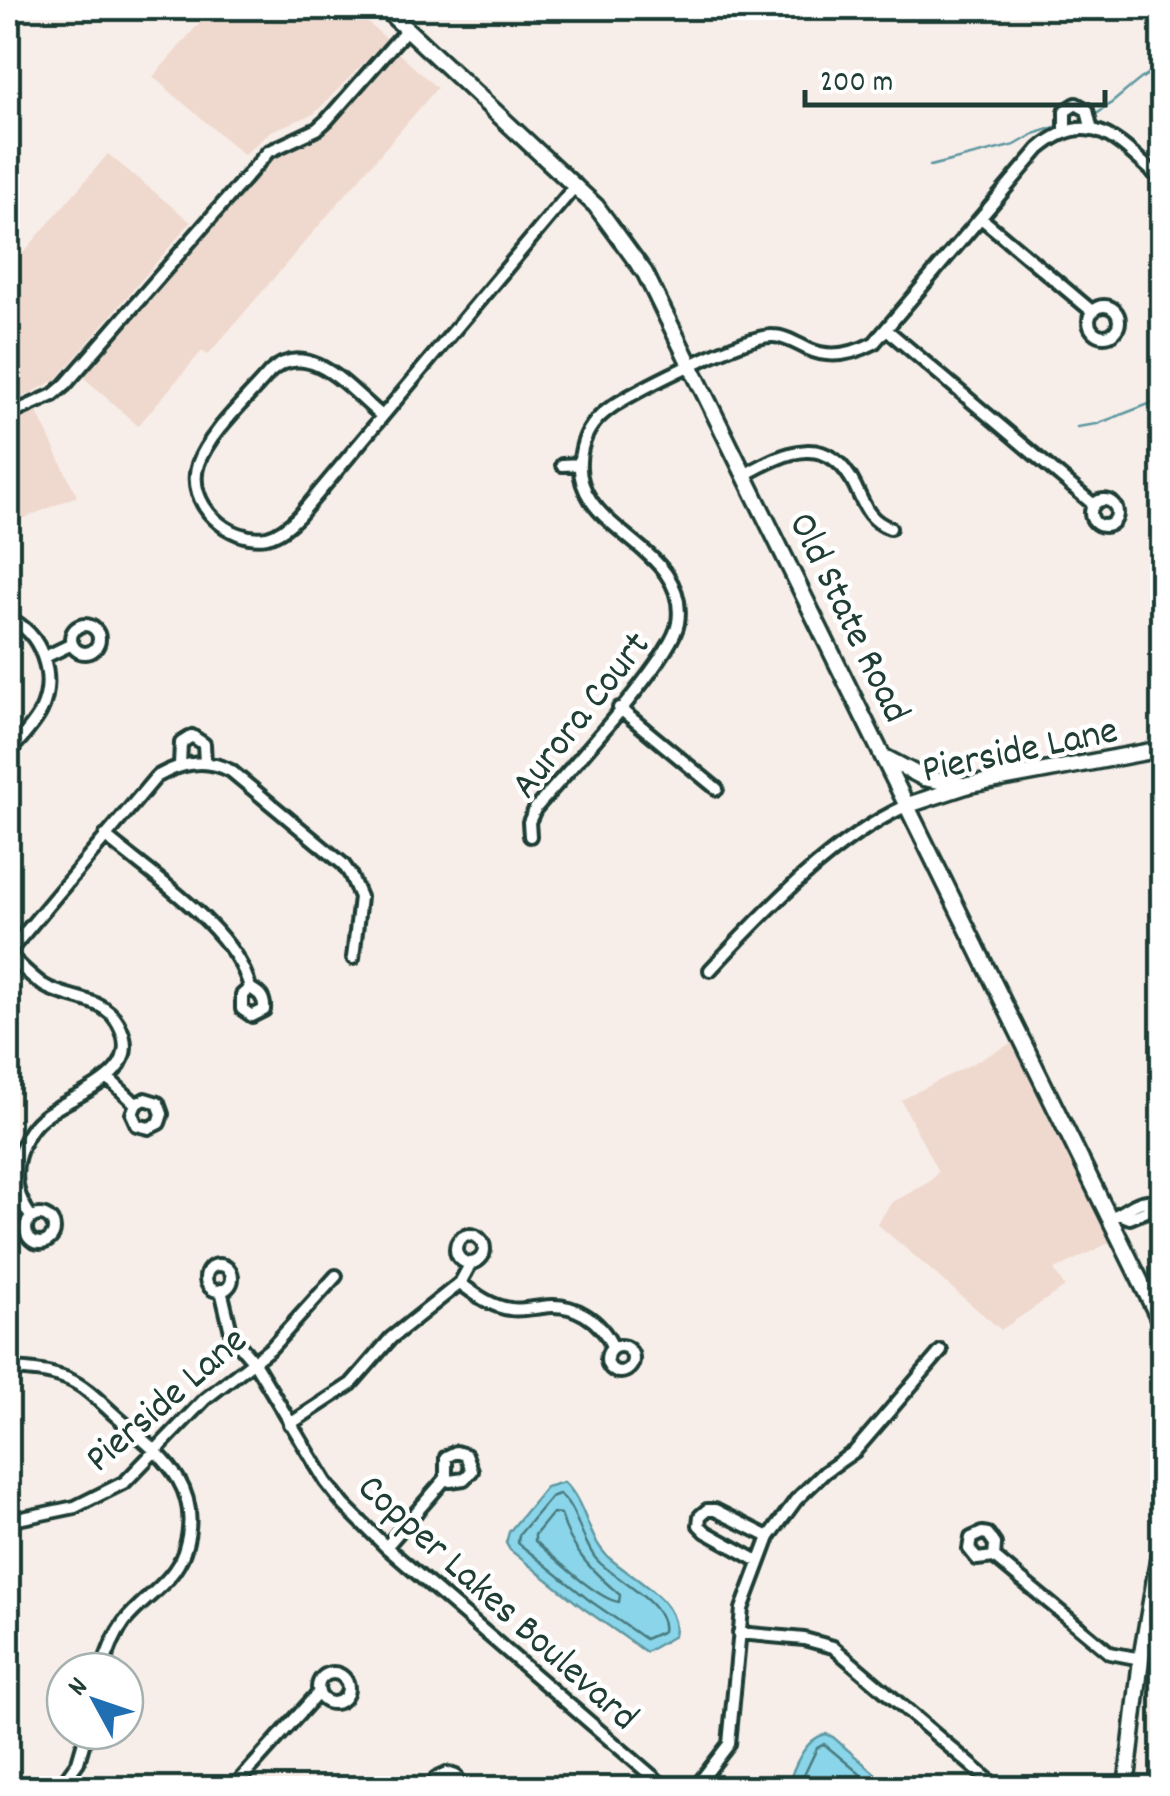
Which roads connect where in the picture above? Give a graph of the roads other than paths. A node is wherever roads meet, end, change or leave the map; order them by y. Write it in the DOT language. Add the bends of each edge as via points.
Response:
graph roads {
  1 [pos="384,8"];
  2 [pos="407,29"];
  3 [pos="1091,127"];
  4 [pos="1066,132"];
  5 [pos="1162,180"];
  6 [pos="576,185"];
  7 [pos="980,218"];
  8 [pos="1093,312"];
  9 [pos="887,330"];
  10 [pos="692,366"];
  11 [pos="8,415"];
  12 [pos="382,416"];
  13 [pos="562,464"];
  14 [pos="580,464"];
  15 [pos="746,474"];
  16 [pos="1094,505"];
  17 [pos="890,528"];
  18 [pos="8,618"];
  19 [pos="72,644"];
  20 [pos="45,658"];
  21 [pos="619,708"];
  22 [pos="1162,749"];
  23 [pos="8,754"];
  24 [pos="886,758"];
  25 [pos="205,763"];
  26 [pos="180,765"];
  27 [pos="969,785"];
  28 [pos="717,790"];
  29 [pos="908,805"];
  30 [pos="105,836"];
  31 [pos="530,836"];
  32 [pos="8,954"];
  33 [pos="353,958"];
  34 [pos="710,970"];
  35 [pos="250,988"];
  36 [pos="109,1080"];
  37 [pos="136,1104"];
  38 [pos="1160,1201"];
  39 [pos="1115,1216"];
  40 [pos="31,1217"];
  41 [pos="471,1263"];
  42 [pos="336,1276"];
  43 [pos="460,1283"];
  44 [pos="221,1290"];
  45 [pos="1162,1325"];
  46 [pos="613,1348"];
  47 [pos="941,1351"];
  48 [pos="254,1362"];
  49 [pos="8,1369"];
  50 [pos="290,1424"];
  51 [pos="157,1450"];
  52 [pos="446,1478"];
  53 [pos="8,1521"];
  54 [pos="770,1536"];
  55 [pos="1162,1538"];
  56 [pos="386,1547"];
  57 [pos="994,1558"];
  58 [pos="758,1560"];
  59 [pos="739,1632"];
  60 [pos="110,1651"];
  61 [pos="1141,1659"];
  62 [pos="319,1692"];
  63 [pos="81,1751"];
  64 [pos="60,1788"];
  65 [pos="233,1788"];
  66 [pos="433,1788"];
  67 [pos="462,1788"];
  68 [pos="666,1788"];
  69 [pos="694,1788"];
  70 [pos="998,1788"];
  71 [pos="1126,1788"];
  1 -- 2 [label="street, Old State Road"];
  2 -- 6 [label="street, Old State Road"];
  2 -- 11 [label="street" via="317,128 268,152 66,385"];
  3 -- 4 [label="street"];
  3 -- 4 [label="street" via="1086,110 1076,104 1065,111"];
  3 -- 5 [label="street"];
  4 -- 7 [label="street" via="1040,149"];
  6 -- 10 [label="street, Old State Road" via="628,247"];
  6 -- 12 [label="street"];
  7 -- 8 [label="street"];
  7 -- 9 [label="street"];
  9 -- 10 [label="street" via="861,350 835,354 768,336"];
  9 -- 16 [label="street"];
  10 -- 14 [label="street" via="600,415"];
  10 -- 15 [label="street, Old State Road"];
  12 -- 12 [label="street" via="299,516 274,535 235,532 200,499 196,474 205,449 283,362 318,364"];
  13 -- 14 [label="street"];
  14 -- 21 [label="street, Aurora Court" via="595,507 666,570 678,596 670,646"];
  15 -- 17 [label="street" via="788,452 819,453 843,468 872,517"];
  15 -- 24 [label="street, Old State Road"];
  18 -- 20 [label="street" via="28,632"];
  19 -- 20 [label="street"];
  20 -- 23 [label="street" via="41,713"];
  21 -- 28 [label="street"];
  21 -- 31 [label="street, Aurora Court" via="534,810"];
  22 -- 27 [label="street, Pierside Lane"];
  24 -- 27 [label="street" via="924,778"];
  24 -- 29 [label="street, Old State Road"];
  25 -- 26 [label="street"];
  25 -- 26 [label="street" via="204,744 192,736 180,743"];
  25 -- 33 [label="street" via="231,771 343,864 360,898"];
  26 -- 30 [label="street" via="156,778"];
  27 -- 29 [label="street, Pierside Lane"];
  29 -- 34 [label="street, Pierside Lane" via="795,885"];
  29 -- 39 [label="street, Old State Road"];
  30 -- 32 [label="street"];
  30 -- 35 [label="street" via="216,930 238,956"];
  32 -- 36 [label="street" via="44,985 99,1006 118,1022 122,1052"];
  36 -- 37 [label="street"];
  36 -- 40 [label="street" via="40,1120 21,1145 16,1187"];
  38 -- 39 [label="street" via="1148,1199"];
  39 -- 45 [label="street, Old State Road"];
  41 -- 43 [label="street"];
  42 -- 48 [label="street, Pierside Lane"];
  43 -- 46 [label="street" via="511,1310 572,1309 595,1321"];
  43 -- 50 [label="street" via="391,1338 352,1384"];
  44 -- 48 [label="street, Copper Lakes Boulevard" via="232,1336"];
  47 -- 54 [label="street" via="855,1451 796,1500"];
  48 -- 50 [label="street, Copper Lakes Boulevard"];
  48 -- 51 [label="street, Pierside Lane" via="205,1399"];
  49 -- 51 [label="street" via="72,1380"];
  50 -- 56 [label="street, Copper Lakes Boulevard" via="344,1505"];
  51 -- 53 [label="street, Pierside Lane" via="105,1494"];
  51 -- 60 [label="street" via="186,1498 184,1551"];
  52 -- 56 [label="street"];
  54 -- 58 [label="street"];
  54 -- 58 [label="street" via="716,1510 700,1516 706,1532"];
  55 -- 61 [label="street"];
  56 -- 68 [label="street, Copper Lakes Boulevard"];
  57 -- 61 [label="street" via="1110,1653"];
  58 -- 59 [label="street"];
  59 -- 69 [label="street" via="729,1744"];
  59 -- 70 [label="street" via="833,1647"];
  61 -- 71 [label="street"];
  62 -- 65 [label="street"];
  63 -- 64 [label="street"];
  66 -- 67 [label="street" via="436,1778 448,1774"];
}
